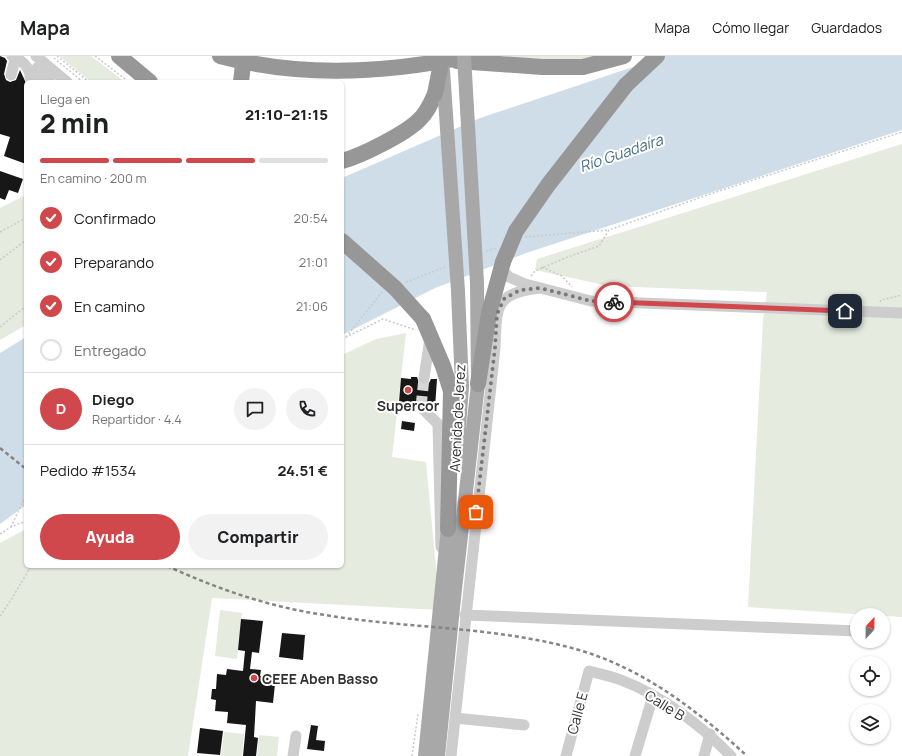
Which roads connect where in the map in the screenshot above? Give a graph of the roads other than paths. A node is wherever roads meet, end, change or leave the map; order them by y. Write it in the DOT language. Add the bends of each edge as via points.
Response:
graph roads {
  1 [pos="119,56"];
  2 [pos="220,56"];
  3 [pos="244,56"];
  4 [pos="469,56"];
  5 [pos="624,56"];
  6 [pos="647,56"];
  7 [pos="656,56"];
  8 [pos="15,57"];
  9 [pos="449,58"];
  10 [pos="36,65"];
  11 [pos="377,70"];
  12 [pos="10,75"];
  13 [pos="42,80"];
  14 [pos="48,80"];
  15 [pos="63,80"];
  16 [pos="148,80"];
  17 [pos="241,80"];
  18 [pos="311,80"];
  19 [pos="626,85"];
  20 [pos="344,160"];
  21 [pos="344,243"];
  22 [pos="503,262"];
  23 [pos="497,281"];
  24 [pos="540,288"];
  25 [pos="902,313"];
  26 [pos="497,314"];
  27 [pos="431,336"];
  28 [pos="424,378"];
  29 [pos="478,384"];
  30 [pos="421,406"];
  31 [pos="448,529"];
  32 [pos="441,596"];
  33 [pos="465,615"];
  34 [pos="850,632"];
  35 [pos="589,670"];
  36 [pos="653,696"];
  37 [pos="455,718"];
  38 [pos="524,725"];
  39 [pos="710,734"];
  40 [pos="296,736"];
  41 [pos="293,756"];
  42 [pos="425,756"];
  43 [pos="438,756"];
  44 [pos="451,756"];
  45 [pos="566,756"];
  46 [pos="636,756"];
  47 [pos="704,756"];
  48 [pos="731,756"];
  1 -- 16 [label="highway"];
  2 -- 11 [label="highway" via="294,69"];
  3 -- 17 [label="highway, bridge"];
  4 -- 9 [label="highway"];
  5 -- 9 [label="highway" via="583,67 542,67"];
  6 -- 19 [label="highway"];
  7 -- 19 [label="highway"];
  8 -- 10 [label="street" via="29,69"];
  8 -- 12 [label="street"];
  9 -- 11 [label="highway"];
  9 -- 20 [label="highway, bridge" via="428,109 419,120 399,135"];
  9 -- 29 [label="main road, Avenida de Jerez, bridge" via="477,283"];
  9 -- 31 [label="main road, Avenida de Jerez, bridge" via="462,386"];
  10 -- 13 [label="street" via="36,74"];
  10 -- 14 [label="street" via="39,73"];
  10 -- 15 [label="street"];
  11 -- 18 [label="highway" via="356,78"];
  19 -- 22 [label="highway, bridge" via="548,185 516,231"];
  21 -- 27 [label="highway, bridge" via="395,288 423,319"];
  22 -- 23 [label="highway"];
  22 -- 24 [label="street" via="504,272 509,277"];
  23 -- 26 [label="street"];
  23 -- 29 [label="highway" via="489,313"];
  24 -- 25 [label="street" via="591,301"];
  24 -- 26 [label="street, Avenida de Jerez" via="520,290 504,299"];
  26 -- 33 [label="street, Avenida de Jerez"];
  27 -- 28 [label="street"];
  27 -- 31 [label="highway" via="452,391"];
  29 -- 43 [label="main road, Avenida de Jerez"];
  30 -- 32 [label="street" via="438,424"];
  31 -- 32 [label="main road, Avenida de Jerez"];
  32 -- 42 [label="main road, Avenida de Jerez"];
  33 -- 34 [label="street"];
  33 -- 37 [label="street, Avenida de Jerez"];
  35 -- 36 [label="street, Calle B" via="622,680"];
  35 -- 45 [label="street, Calle E"];
  36 -- 39 [label="street, Calle B"];
  36 -- 46 [label="street"];
  37 -- 38 [label="street"];
  37 -- 44 [label="street, Avenida de Jerez"];
  39 -- 47 [label="street"];
  39 -- 48 [label="street, Calle B"];
  40 -- 41 [label="street"];
}
